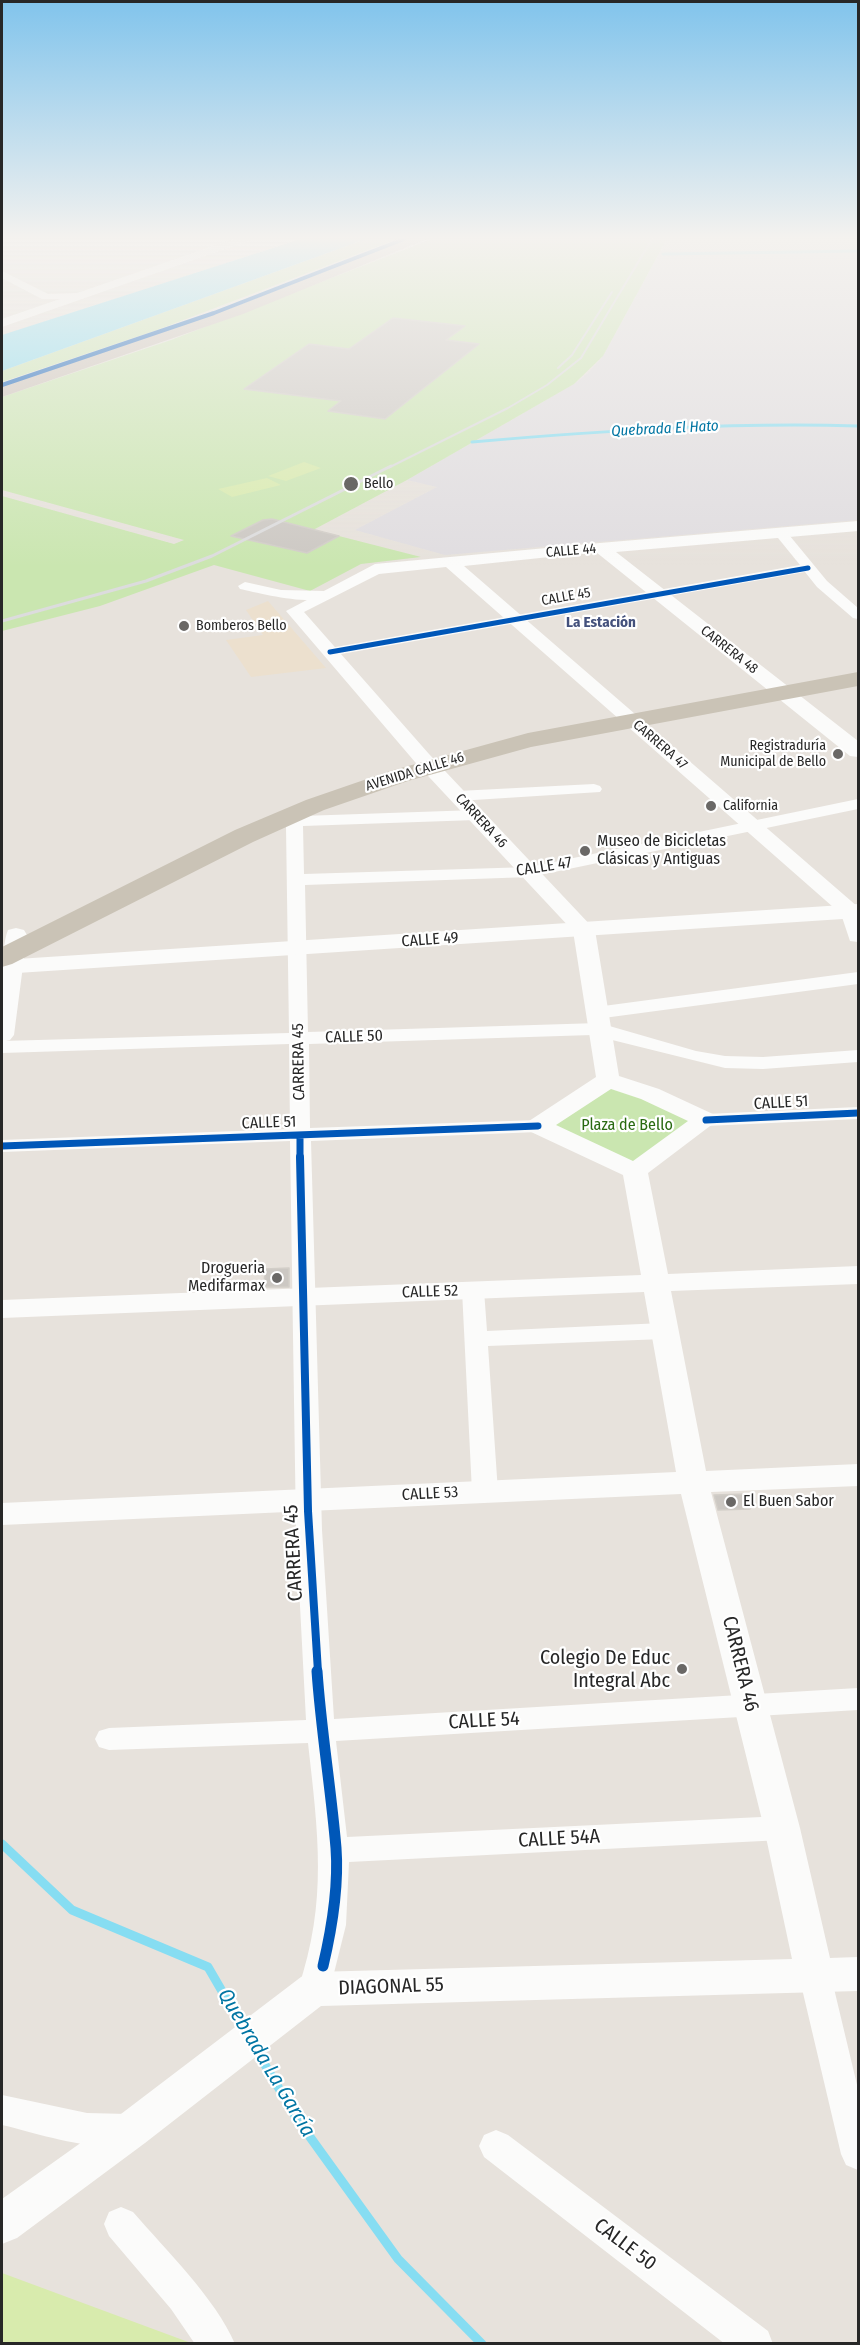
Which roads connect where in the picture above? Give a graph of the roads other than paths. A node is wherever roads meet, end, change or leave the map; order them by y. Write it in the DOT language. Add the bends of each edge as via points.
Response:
graph roads {
  1 [pos="110,348"];
  2 [pos="128,348"];
  3 [pos="2,385"];
  4 [pos="2,392"];
  5 [pos="858,526"];
  6 [pos="780,533"];
  7 [pos="600,548"];
  8 [pos="449,561"];
  9 [pos="808,568"];
  10 [pos="245,586"];
  11 [pos="281,594"];
  12 [pos="658,594"];
  13 [pos="324,595"];
  14 [pos="294,611"];
  15 [pos="858,614"];
  16 [pos="516,619"];
  17 [pos="330,652"];
  18 [pos="858,670"];
  19 [pos="858,679"];
  20 [pos="776,688"];
  21 [pos="627,717"];
  22 [pos="858,751"];
  23 [pos="426,762"];
  24 [pos="594,789"];
  25 [pos="458,796"];
  26 [pos="858,804"];
  27 [pos="476,815"];
  28 [pos="288,819"];
  29 [pos="752,826"];
  30 [pos="530,872"];
  31 [pos="296,880"];
  32 [pos="855,912"];
  33 [pos="584,930"];
  34 [pos="858,936"];
  35 [pos="297,948"];
  36 [pos="8,953"];
  37 [pos="858,978"];
  38 [pos="598,1024"];
  39 [pos="2,1035"];
  40 [pos="299,1039"];
  41 [pos="2,1047"];
  42 [pos="858,1056"];
  43 [pos="608,1080"];
  44 [pos="858,1113"];
  45 [pos="706,1120"];
  46 [pos="538,1126"];
  47 [pos="300,1136"];
  48 [pos="2,1146"];
  49 [pos="634,1171"];
  50 [pos="858,1275"];
  51 [pos="654,1283"];
  52 [pos="473,1290"];
  53 [pos="304,1297"];
  54 [pos="2,1309"];
  55 [pos="663,1331"];
  56 [pos="476,1339"];
  57 [pos="858,1475"];
  58 [pos="693,1482"];
  59 [pos="484,1492"];
  60 [pos="308,1500"];
  61 [pos="2,1514"];
  62 [pos="858,1699"];
  63 [pos="751,1705"];
  64 [pos="321,1731"];
  65 [pos="109,1739"];
  66 [pos="782,1828"];
  67 [pos="336,1850"];
  68 [pos="858,1974"];
  69 [pos="815,1976"];
  70 [pos="308,1994"];
  71 [pos="2,2110"];
  72 [pos="145,2117"];
  73 [pos="496,2146"];
  74 [pos="858,2154"];
  75 [pos="2,2224"];
  76 [pos="121,2224"];
  77 [pos="217,2343"];
  78 [pos="755,2343"];
  1 -- 3 [label="highway"];
  2 -- 4 [label="highway"];
  5 -- 6 [label="main road, CALLE 44"];
  6 -- 7 [label="main road, CALLE 44"];
  6 -- 9 [label="street"];
  7 -- 8 [label="street, CALLE 44"];
  7 -- 12 [label="main road, CARRERA 48"];
  8 -- 13 [label="street, CALLE 44" via="375,569"];
  8 -- 16 [label="street, CARRERA 47"];
  9 -- 12 [label="street, CALLE 45"];
  9 -- 15 [label="street"];
  10 -- 11 [label="street"];
  11 -- 13 [label="street"];
  11 -- 14 [label="street, CARRERA 46"];
  12 -- 16 [label="street, CALLE 45"];
  12 -- 20 [label="main road, CARRERA 48"];
  13 -- 14 [label="street, CALLE 44"];
  14 -- 17 [label="street, CARRERA 46"];
  16 -- 17 [label="street, CALLE 45"];
  16 -- 21 [label="street, CARRERA 47"];
  17 -- 23 [label="street, CARRERA 46"];
  18 -- 20 [label="main road, AVENIDA CALLE 46"];
  19 -- 20 [label="main road, AVENIDA CALLE 46"];
  20 -- 21 [label="main road, AVENIDA CALLE 46"];
  20 -- 22 [label="main road, CARRERA 48"];
  21 -- 23 [label="main road, AVENIDA CALLE 46"];
  21 -- 29 [label="street, CARRERA 47"];
  23 -- 25 [label="street, CARRERA 46"];
  23 -- 28 [label="main road, AVENIDA CALLE 46"];
  23 -- 36 [label="main road, AVENIDA CALLE 46" via="355,777 241,823"];
  24 -- 25 [label="street"];
  25 -- 27 [label="street, CARRERA 46"];
  26 -- 29 [label="street, CALLE 47"];
  27 -- 28 [label="street"];
  27 -- 30 [label="street, CARRERA 46"];
  28 -- 31 [label="street, CARRERA 45"];
  28 -- 36 [label="main road, AVENIDA CALLE 46"];
  29 -- 30 [label="street, CALLE 47"];
  29 -- 32 [label="street, CARRERA 47"];
  30 -- 31 [label="street, CALLE 47"];
  30 -- 33 [label="street, CARRERA 46"];
  31 -- 35 [label="street, CARRERA 45"];
  32 -- 33 [label="main road, CALLE 49"];
  32 -- 34 [label="street"];
  33 -- 35 [label="main road, CALLE 49"];
  33 -- 38 [label="street"];
  35 -- 36 [label="main road, CALLE 49"];
  35 -- 40 [label="street, CARRERA 45"];
  36 -- 39 [label="street"];
  37 -- 38 [label="street, CALLE 50"];
  38 -- 40 [label="street, CALLE 50"];
  38 -- 42 [label="street, CALLE 50" via="707,1059 736,1063"];
  38 -- 43 [label="street"];
  40 -- 41 [label="street, CALLE 50"];
  40 -- 47 [label="street, CARRERA 45"];
  43 -- 45 [label="street, CALLE 51"];
  43 -- 46 [label="street"];
  44 -- 45 [label="street, CALLE 51"];
  45 -- 49 [label="street"];
  46 -- 47 [label="street, CALLE 51"];
  46 -- 49 [label="street, CALLE 51"];
  47 -- 48 [label="street, CALLE 51"];
  47 -- 53 [label="street, CARRERA 45"];
  49 -- 51 [label="street, CARRERA 46"];
  50 -- 51 [label="street, CALLE 52"];
  51 -- 52 [label="street, CALLE 52"];
  51 -- 55 [label="street, CARRERA 46"];
  52 -- 53 [label="street, CALLE 52"];
  52 -- 56 [label="street"];
  53 -- 54 [label="street, CALLE 52"];
  53 -- 60 [label="street, CARRERA 45"];
  55 -- 56 [label="street"];
  55 -- 58 [label="street, CARRERA 46"];
  56 -- 59 [label="street"];
  57 -- 58 [label="street, CALLE 53"];
  58 -- 59 [label="street, CALLE 53"];
  58 -- 63 [label="street, CARRERA 46"];
  59 -- 60 [label="street, CALLE 53"];
  60 -- 61 [label="street, CALLE 53"];
  60 -- 64 [label="street, CARRERA 45"];
  62 -- 63 [label="street, CALLE 54"];
  63 -- 64 [label="street, CALLE 54"];
  63 -- 66 [label="street, CARRERA 46"];
  64 -- 65 [label="street, CALLE 54"];
  64 -- 67 [label="street, CARRERA 45"];
  66 -- 67 [label="street, CALLE 54A"];
  66 -- 69 [label="street, CARRERA 46"];
  67 -- 70 [label="street, CARRERA 45" via="333,1922 323,1966"];
  68 -- 69 [label="street, DIAGONAL 55"];
  69 -- 70 [label="street, DIAGONAL 55"];
  69 -- 74 [label="street, CARRERA 46"];
  70 -- 72 [label="street"];
  71 -- 72 [label="street" via="87,2129"];
  72 -- 75 [label="street"];
  73 -- 78 [label="street, CALLE 50"];
  76 -- 77 [label="street"];
}
